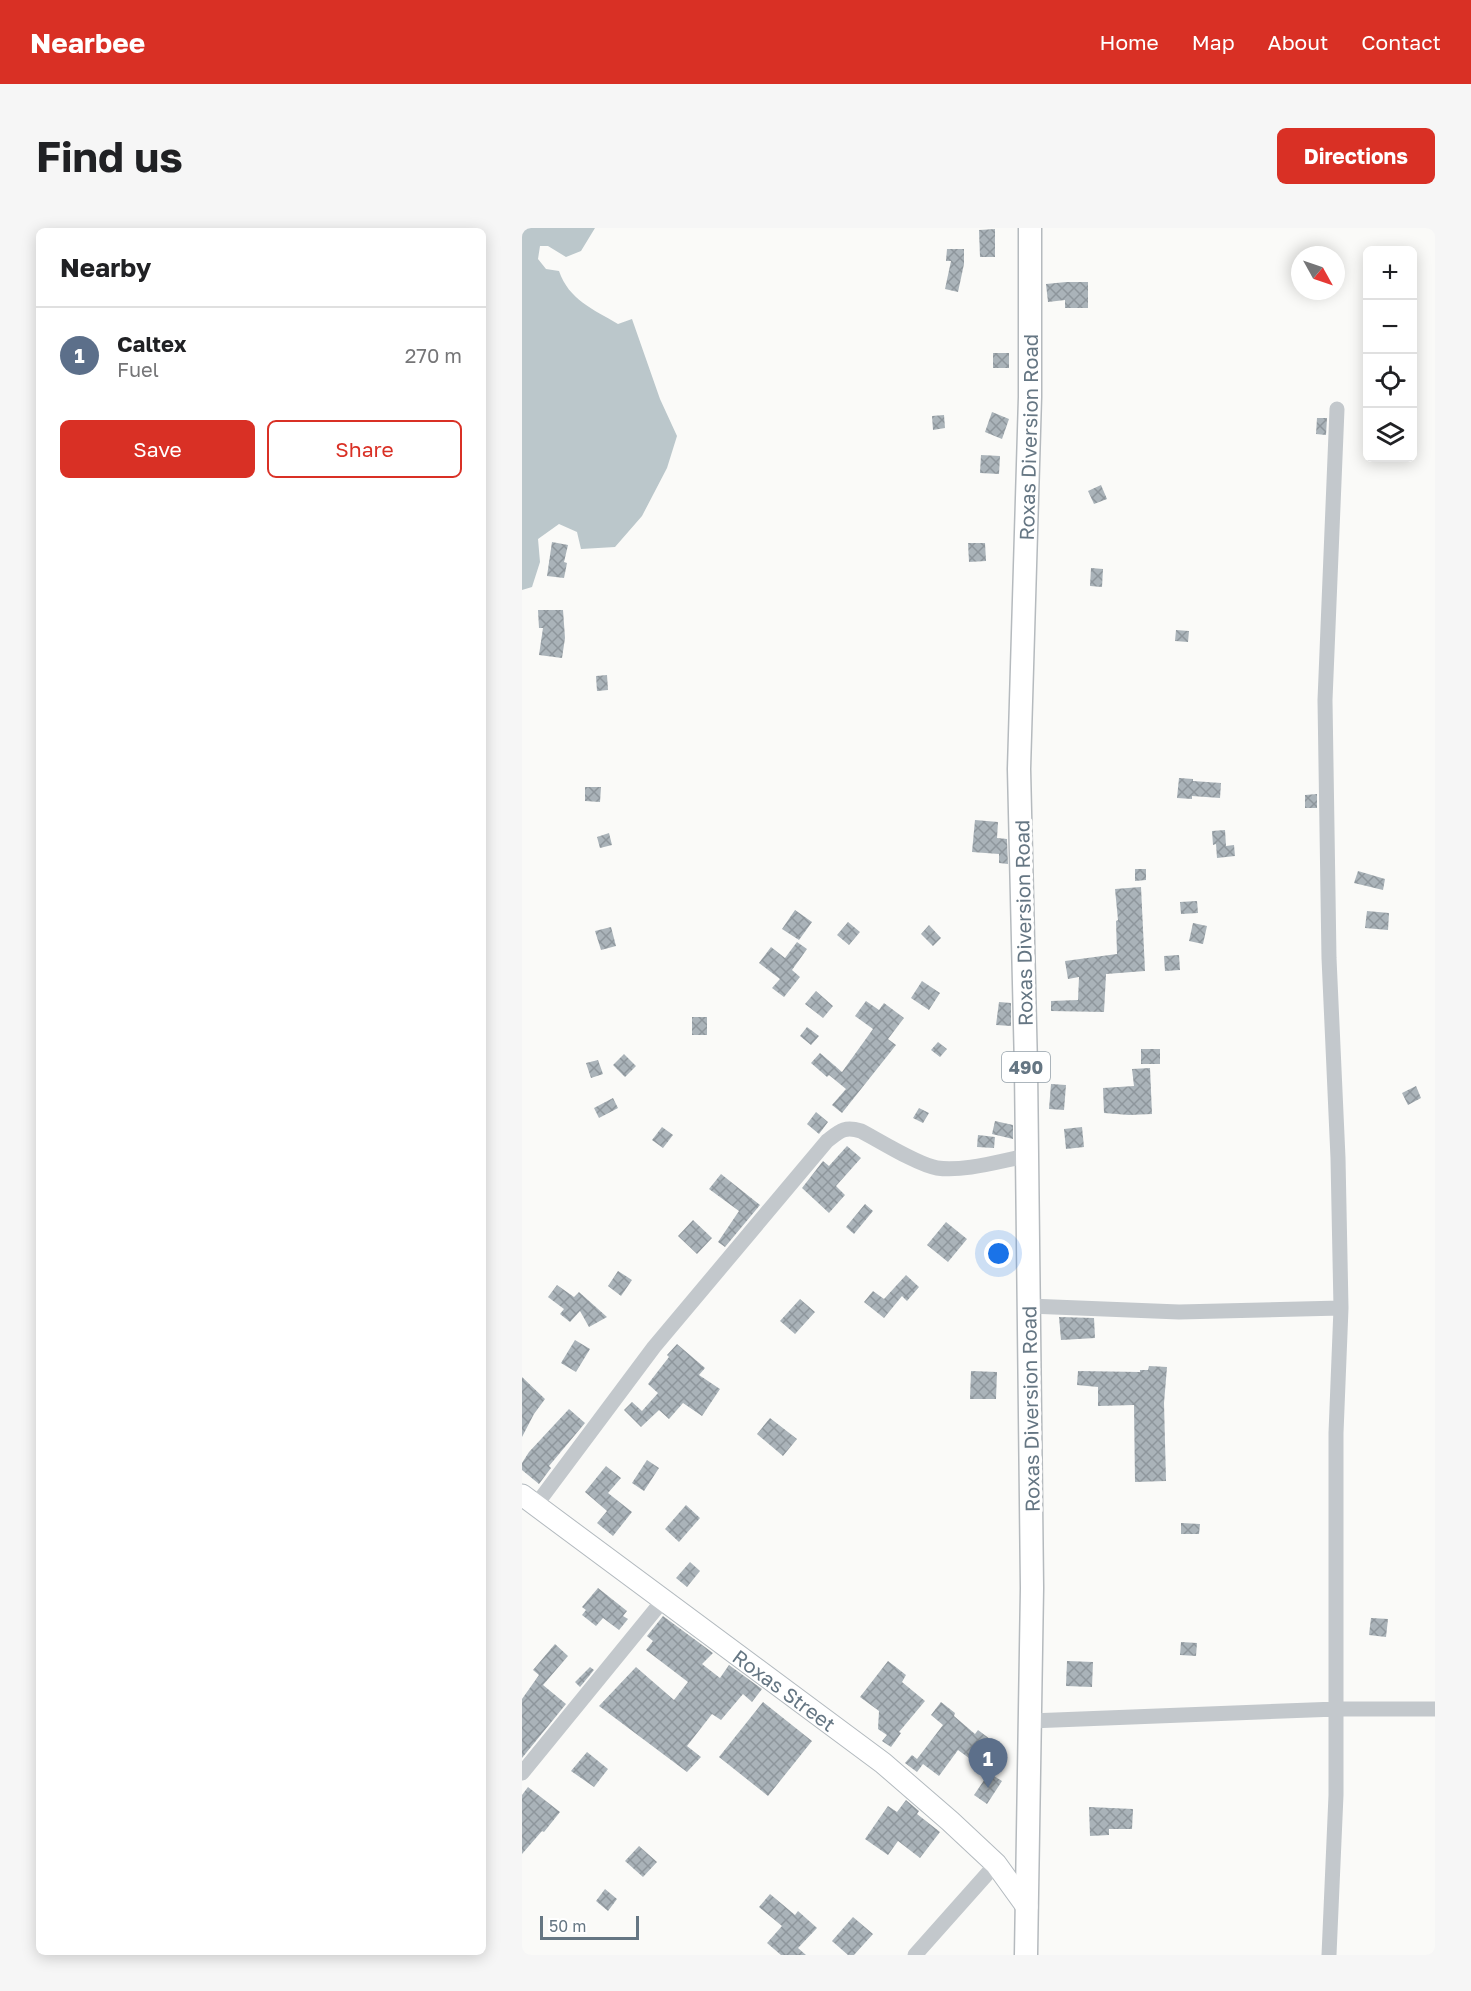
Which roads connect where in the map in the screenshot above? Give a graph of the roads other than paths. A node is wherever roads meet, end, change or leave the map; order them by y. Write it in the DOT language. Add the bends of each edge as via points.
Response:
graph roads {
  1 [pos="1030,228"];
  2 [pos="1337,409"];
  3 [pos="1026,1156"];
  4 [pos="1029,1306"];
  5 [pos="1341,1308"];
  6 [pos="529,1500"];
  7 [pos="664,1599"];
  8 [pos="1337,1709"];
  9 [pos="1435,1709"];
  10 [pos="1030,1721"];
  11 [pos="522,1773"];
  12 [pos="996,1864"];
  13 [pos="1027,1907"];
  14 [pos="915,1955"];
  15 [pos="1026,1955"];
  16 [pos="1329,1955"];
  1 -- 3 [label="main road, Roxas Diversion Road / 490" via="1030,409 1020,769"];
  2 -- 5 [label="street" via="1325,700"];
  3 -- 4 [label="main road, Roxas Diversion Road / 490"];
  3 -- 6 [label="street" via="939,1168 925,1165 861,1131 841,1131 827,1141"];
  4 -- 5 [label="street" via="1179,1312"];
  4 -- 10 [label="main road, Roxas Diversion Road / 490"];
  5 -- 8 [label="street" via="1336,1433"];
  6 -- 7 [label="main road, Roxas Street"];
  7 -- 11 [label="street"];
  7 -- 12 [label="main road, Roxas Street" via="883,1763"];
  8 -- 9 [label="street"];
  8 -- 10 [label="street"];
  8 -- 16 [label="street"];
  10 -- 13 [label="main road, Roxas Diversion Road / 490"];
  12 -- 13 [label="main road, Roxas Street"];
  12 -- 14 [label="street"];
  13 -- 15 [label="main road, 490"];
}
